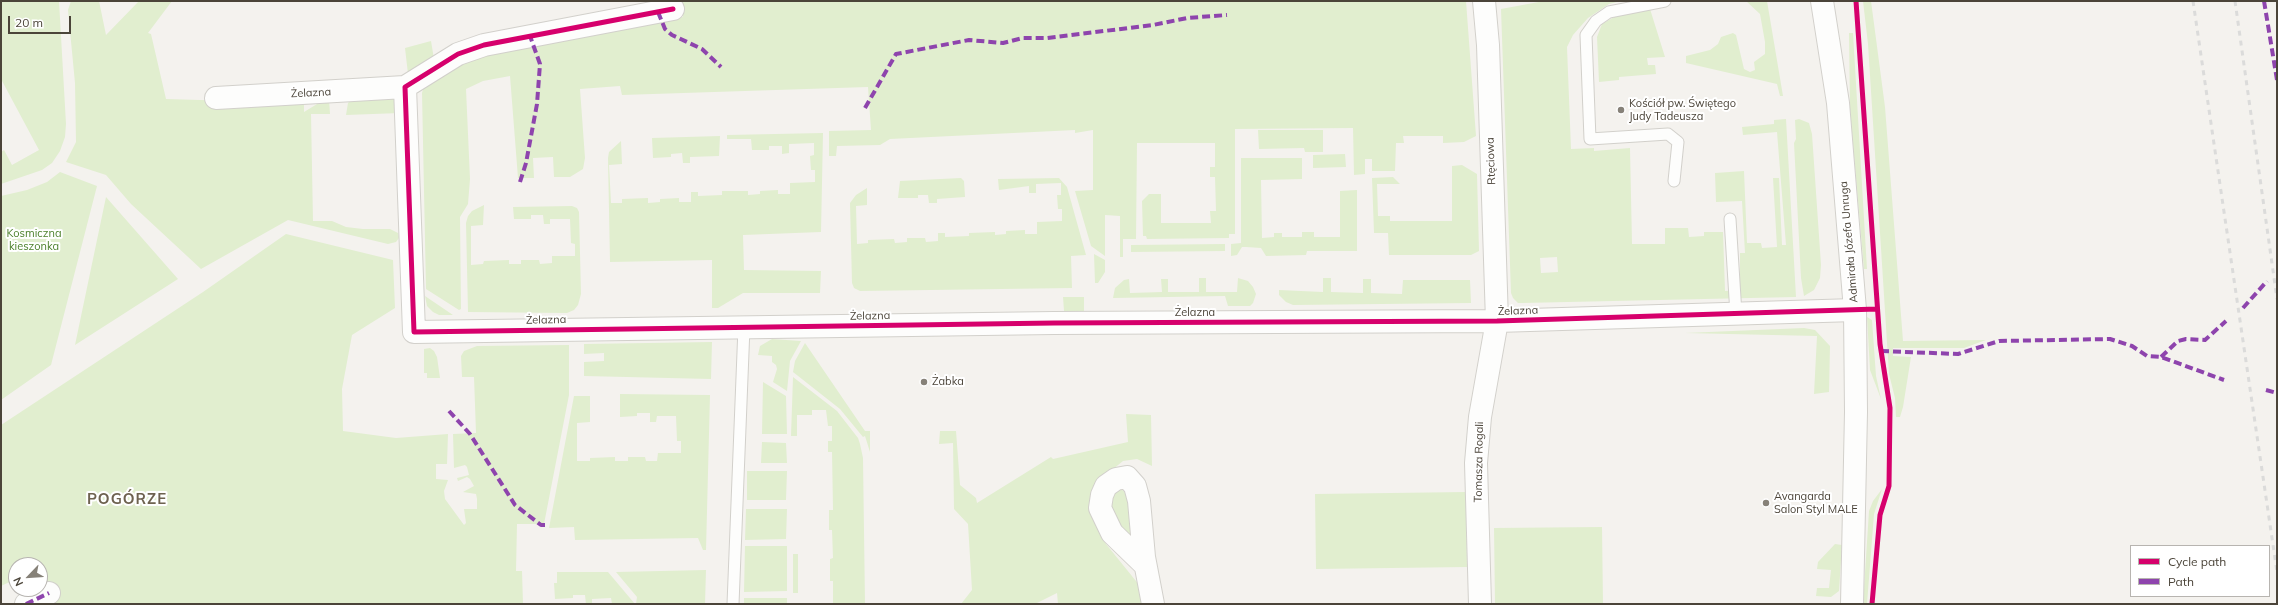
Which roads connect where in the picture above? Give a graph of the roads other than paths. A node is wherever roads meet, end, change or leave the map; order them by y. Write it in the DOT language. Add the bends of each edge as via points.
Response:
graph roads {
  1 [pos="1484,1"];
  2 [pos="1665,1"];
  3 [pos="1822,1"];
  4 [pos="673,10"];
  5 [pos="405,87"];
  6 [pos="216,98"];
  7 [pos="1674,181"];
  8 [pos="1730,220"];
  9 [pos="1855,310"];
  10 [pos="1736,314"];
  11 [pos="1497,321"];
  12 [pos="744,328"];
  13 [pos="1145,565"];
  14 [pos="49,593"];
  15 [pos="26,604"];
  16 [pos="733,604"];
  17 [pos="1153,604"];
  18 [pos="1480,604"];
  19 [pos="1852,604"];
  1 -- 11 [label="street, Rtęciowa" via="1488,45"];
  2 -- 7 [label="lane" via="1609,12 1596,21 1586,35 1590,139 1668,134 1678,142"];
  3 -- 9 [label="street, Admirała Józefa Unruga" via="1838,103"];
  4 -- 5 [label="street, Żelazna" via="484,45 458,54"];
  5 -- 6 [label="street, Żelazna"];
  5 -- 12 [label="street, Żelazna" via="414,332"];
  8 -- 10 [label="lane"];
  9 -- 10 [label="street, Żelazna"];
  9 -- 19 [label="street, Admirała Józefa Unruga" via="1856,412"];
  10 -- 11 [label="street, Żelazna"];
  11 -- 12 [label="street, Żelazna"];
  11 -- 18 [label="street, Tomasza Rogali" via="1480,417 1476,463"];
  12 -- 16 [label="lane"];
  13 -- 17 [label="street"];
  14 -- 15 [label="street"];
}
